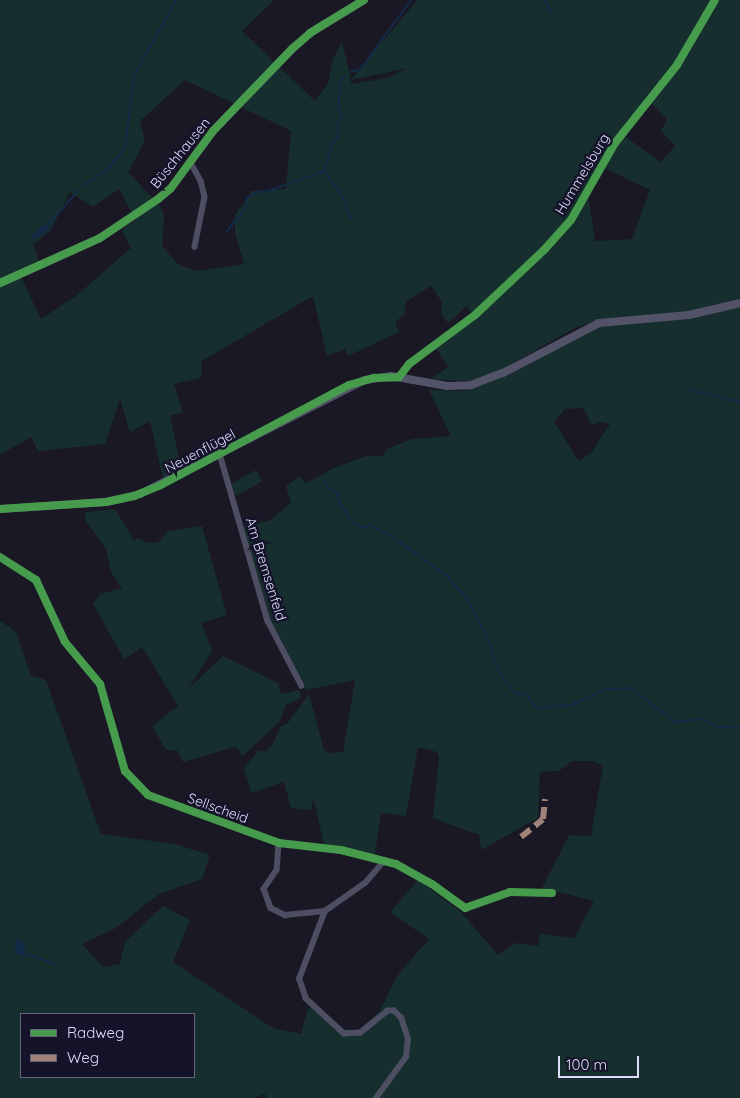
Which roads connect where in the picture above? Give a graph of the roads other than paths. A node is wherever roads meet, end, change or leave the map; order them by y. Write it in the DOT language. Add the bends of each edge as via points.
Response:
graph roads {
  1 [pos="364,0"];
  2 [pos="715,0"];
  3 [pos="353,3"];
  4 [pos="190,161"];
  5 [pos="194,247"];
  6 [pos="0,283"];
  7 [pos="740,302"];
  8 [pos="399,377"];
  9 [pos="220,454"];
  10 [pos="0,509"];
  11 [pos="0,557"];
  12 [pos="302,686"];
  13 [pos="279,843"];
  14 [pos="385,860"];
  15 [pos="552,893"];
  16 [pos="325,911"];
  17 [pos="376,1098"];
  1 -- 3 [label="main road, Büschhausen"];
  2 -- 8 [label="street, Hummelsburg" via="678,65 615,143 571,220 475,315 409,364"];
  3 -- 4 [label="main road, Büschhausen" via="310,33 276,65"];
  4 -- 5 [label="street, Büschhausen" via="205,197"];
  4 -- 6 [label="main road, Büschhausen" via="158,199 119,227 51,262"];
  7 -- 8 [label="main road, Neuenflügel" via="689,315 599,323 480,383 457,386"];
  8 -- 9 [label="main road, Neuenflügel" via="374,378 349,385"];
  9 -- 10 [label="main road, Neuenflügel" via="159,486 128,498"];
  9 -- 12 [label="street, Am Bremsenfeld" via="268,621"];
  11 -- 13 [label="street, Sellscheid" via="36,580 68,646 100,684 123,767 135,786 158,800"];
  13 -- 14 [label="street, Sellscheid" via="341,850"];
  13 -- 16 [label="street" via="278,867 264,889 271,908 285,915"];
  14 -- 15 [label="street, Sellscheid" via="418,875 465,908 510,892"];
  14 -- 16 [label="street" via="374,875"];
  16 -- 17 [label="street" via="300,979 304,995 322,1017 349,1035 361,1033 388,1011 394,1011 408,1040 406,1057"];
}
